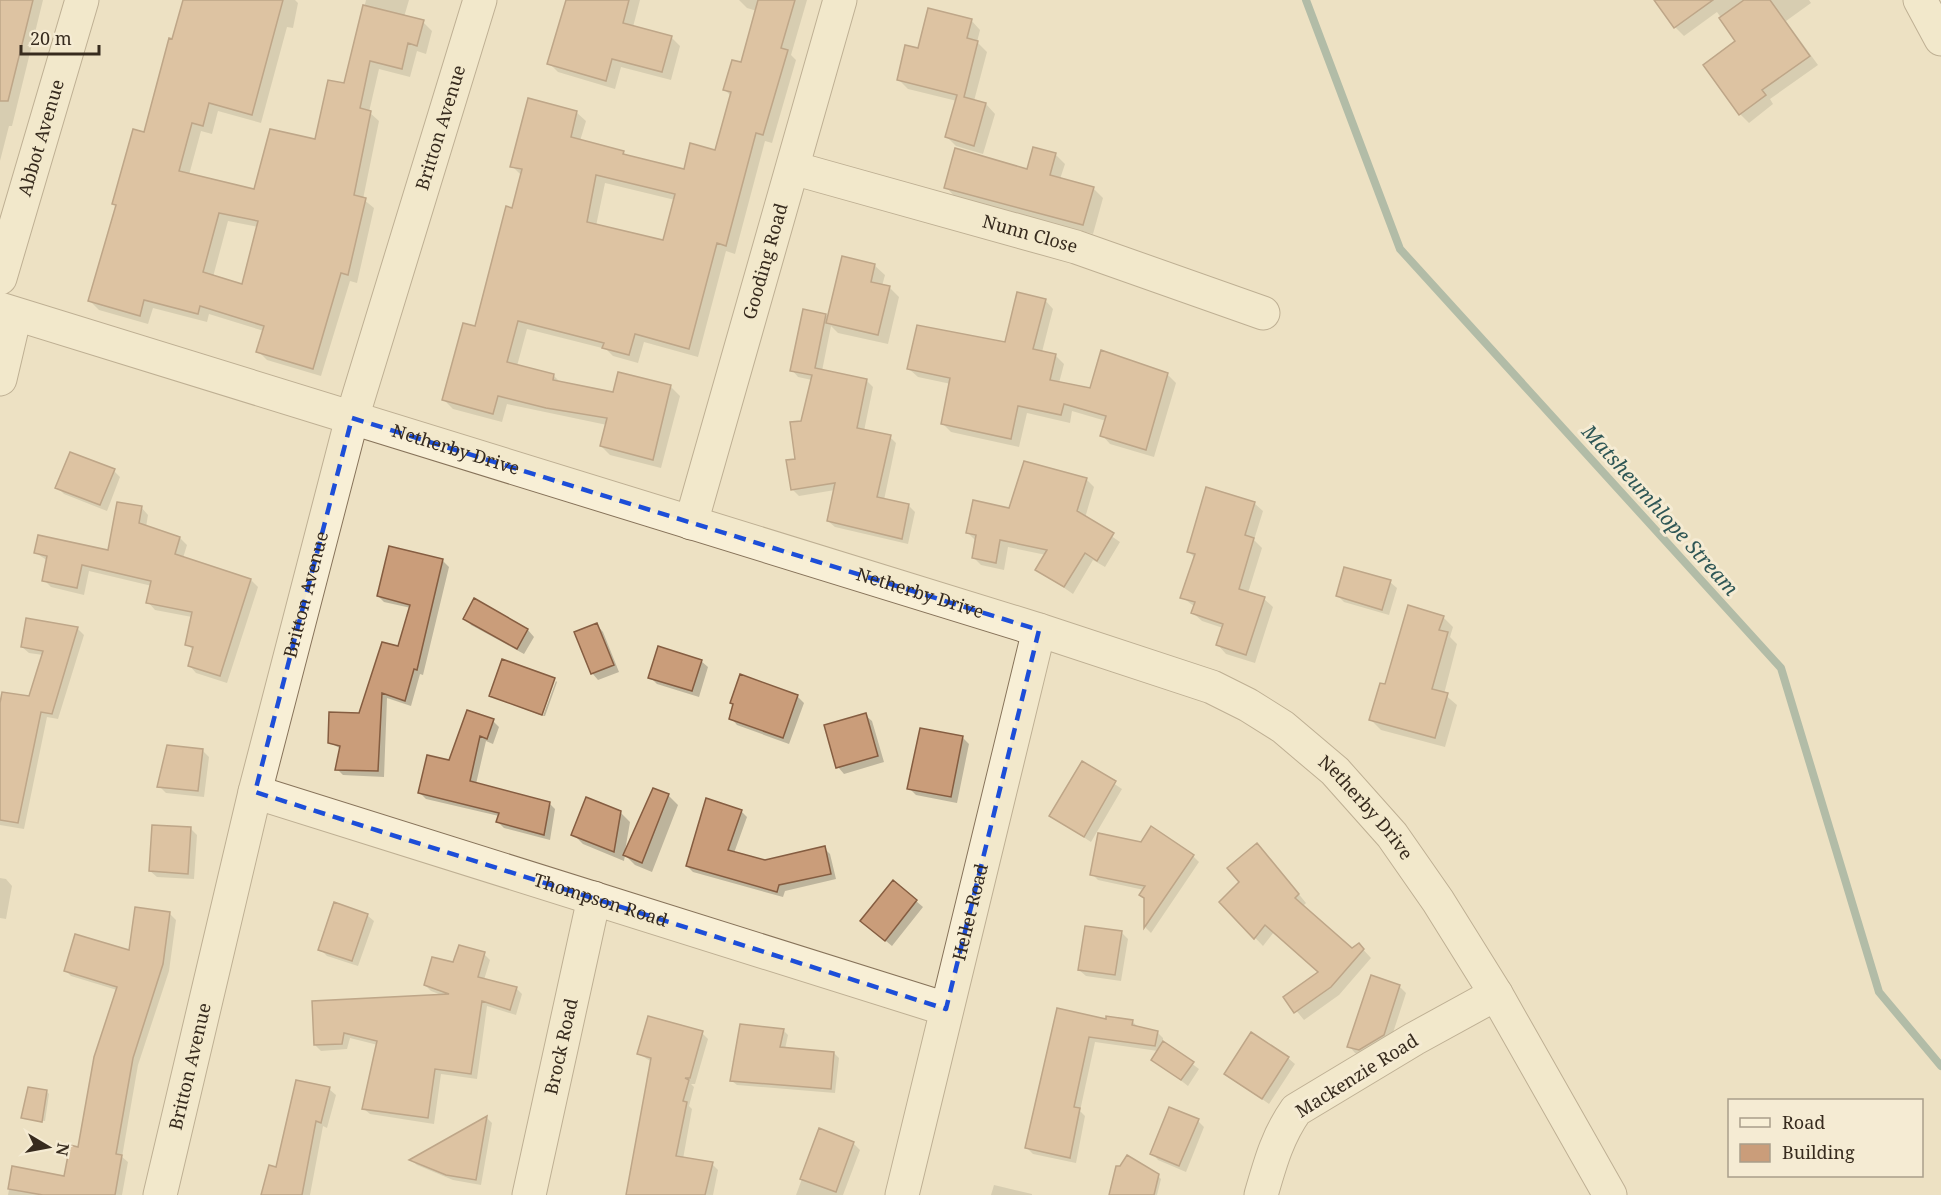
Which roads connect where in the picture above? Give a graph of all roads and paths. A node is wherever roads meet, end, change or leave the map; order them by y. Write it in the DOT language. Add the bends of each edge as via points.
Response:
graph roads {
  1 [pos="82,0"];
  2 [pos="480,0"];
  3 [pos="840,0"];
  4 [pos="793,168"];
  5 [pos="0,278"];
  6 [pos="8,312"];
  7 [pos="1263,313"];
  8 [pos="0,379"];
  9 [pos="352,418"];
  10 [pos="691,523"];
  11 [pos="1039,630"];
  12 [pos="255,792"];
  13 [pos="594,898"];
  14 [pos="1496,994"];
  15 [pos="946,1009"];
  16 [pos="160,1195"];
  17 [pos="529,1195"];
  18 [pos="902,1195"];
  19 [pos="1261,1195"];
  20 [pos="1610,1195"];
  1 -- 5 [label="street, Abbot Avenue"];
  2 -- 9 [label="street, Britton Avenue"];
  3 -- 4 [label="street, Gooding Road"];
  4 -- 7 [label="street, Nunn Close" via="1076,247"];
  4 -- 10 [label="street, Gooding Road"];
  6 -- 8 [label="street"];
  6 -- 9 [label="street, Netherby Drive"];
  9 -- 10 [label="street, Netherby Drive"];
  9 -- 12 [label="street, Britton Avenue"];
  10 -- 11 [label="street, Netherby Drive"];
  11 -- 14 [label="street, Netherby Drive" via="1212,687 1283,727 1335,771 1392,835"];
  11 -- 15 [label="street, Hellet Road"];
  12 -- 13 [label="street, Thompson Road"];
  12 -- 16 [label="street, Britton Avenue"];
  13 -- 15 [label="street, Thompson Road"];
  13 -- 17 [label="street, Brock Road"];
  14 -- 19 [label="street, Mackenzie Road" via="1296,1110 1273,1152"];
  14 -- 20 [label="street, Netherby Drive"];
  15 -- 18 [label="street, Hellet Road"];
}
